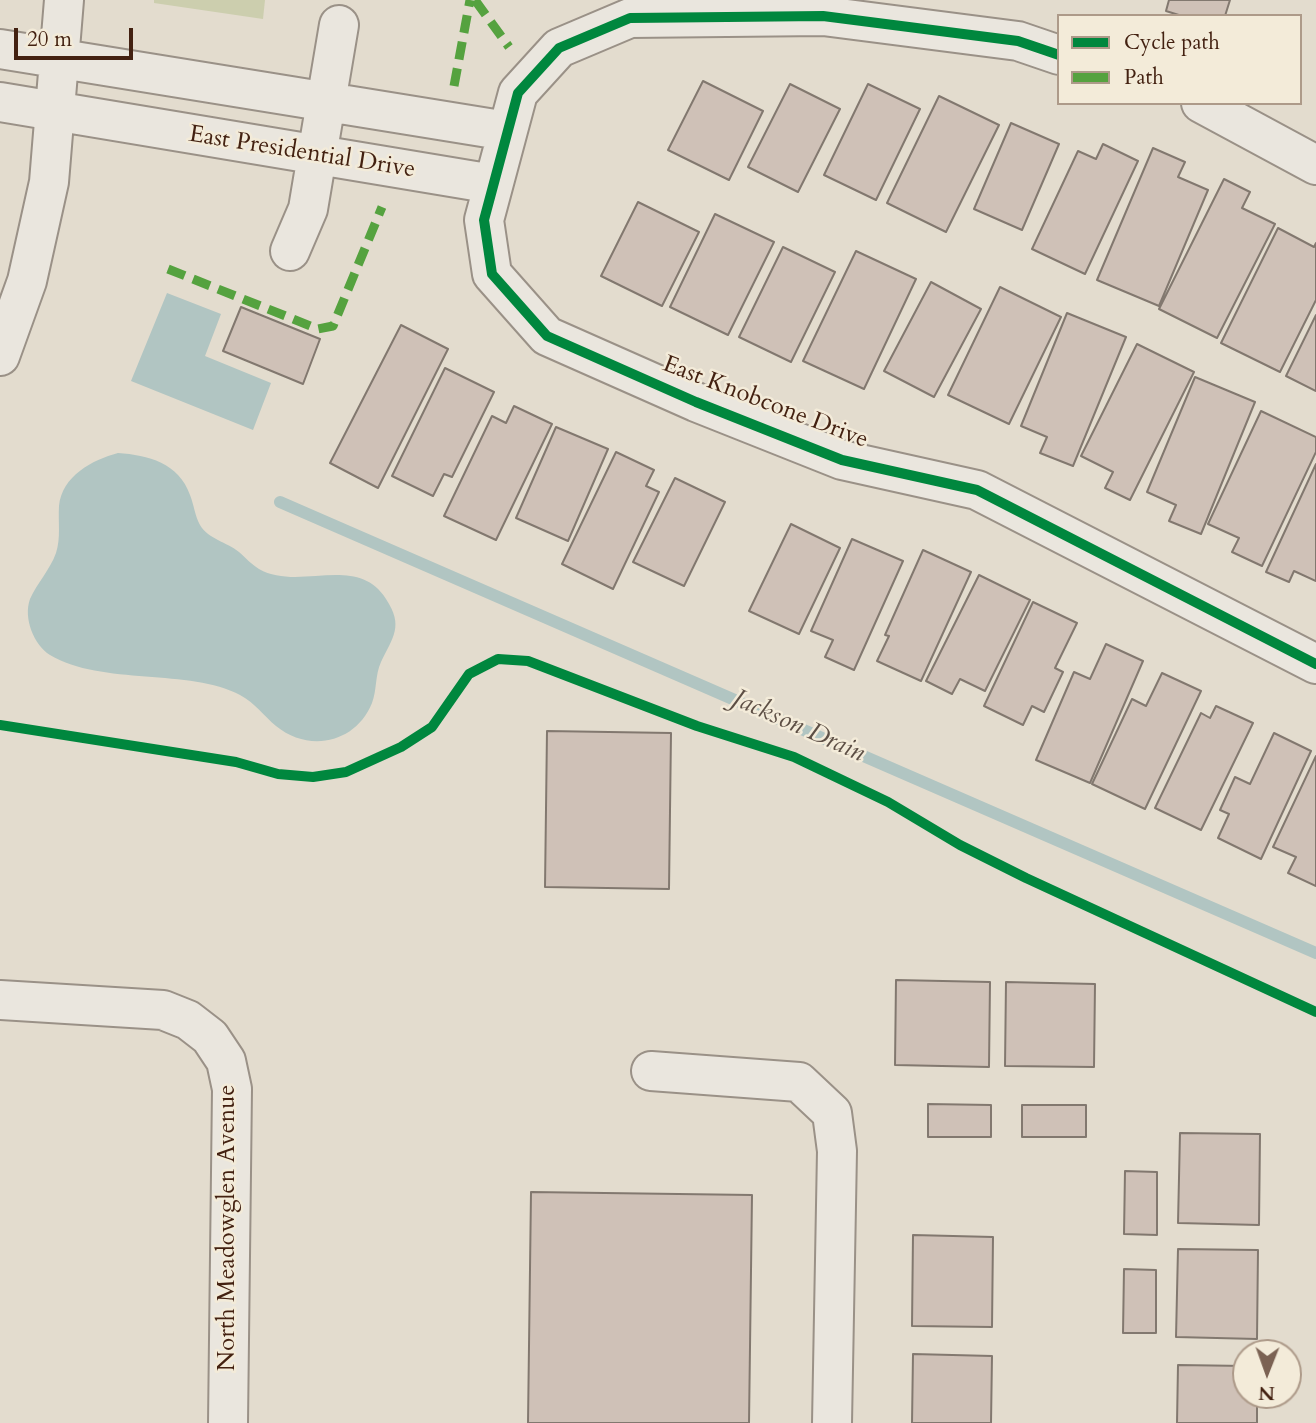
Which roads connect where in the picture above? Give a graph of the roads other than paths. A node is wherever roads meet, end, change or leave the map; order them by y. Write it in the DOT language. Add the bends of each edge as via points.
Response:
graph roads {
  1 [pos="64,0"];
  2 [pos="340,25"];
  3 [pos="0,49"];
  4 [pos="1057,54"];
  5 [pos="61,59"];
  6 [pos="0,102"];
  7 [pos="326,102"];
  8 [pos="1205,105"];
  9 [pos="57,113"];
  10 [pos="507,131"];
  11 [pos="317,155"];
  12 [pos="1316,165"];
  13 [pos="494,184"];
  14 [pos="290,251"];
  15 [pos="0,356"];
  16 [pos="1316,664"];
  17 [pos="0,1000"];
  18 [pos="652,1071"];
  19 [pos="228,1423"];
  20 [pos="832,1423"];
  1 -- 5 [label="street"];
  2 -- 7 [label="street"];
  3 -- 5 [label="street"];
  4 -- 10 [label="street" via="1018,41 823,16 630,18 559,48 519,93"];
  5 -- 7 [label="street"];
  5 -- 9 [label="street"];
  6 -- 9 [label="street, East Presidential Drive"];
  7 -- 10 [label="street"];
  7 -- 11 [label="street"];
  8 -- 12 [label="street"];
  9 -- 11 [label="street, East Presidential Drive"];
  9 -- 15 [label="street" via="49,183 27,281"];
  10 -- 13 [label="street"];
  11 -- 13 [label="street, East Presidential Drive"];
  11 -- 14 [label="street" via="308,209"];
  13 -- 16 [label="street, East Knobcone Drive" via="484,220 492,274 547,336 842,460 977,490"];
  17 -- 19 [label="street, North Meadowglen Avenue" via="163,1010 188,1020 210,1037 226,1061 232,1089"];
  18 -- 20 [label="street" via="799,1083 832,1113 836,1151"];
}
